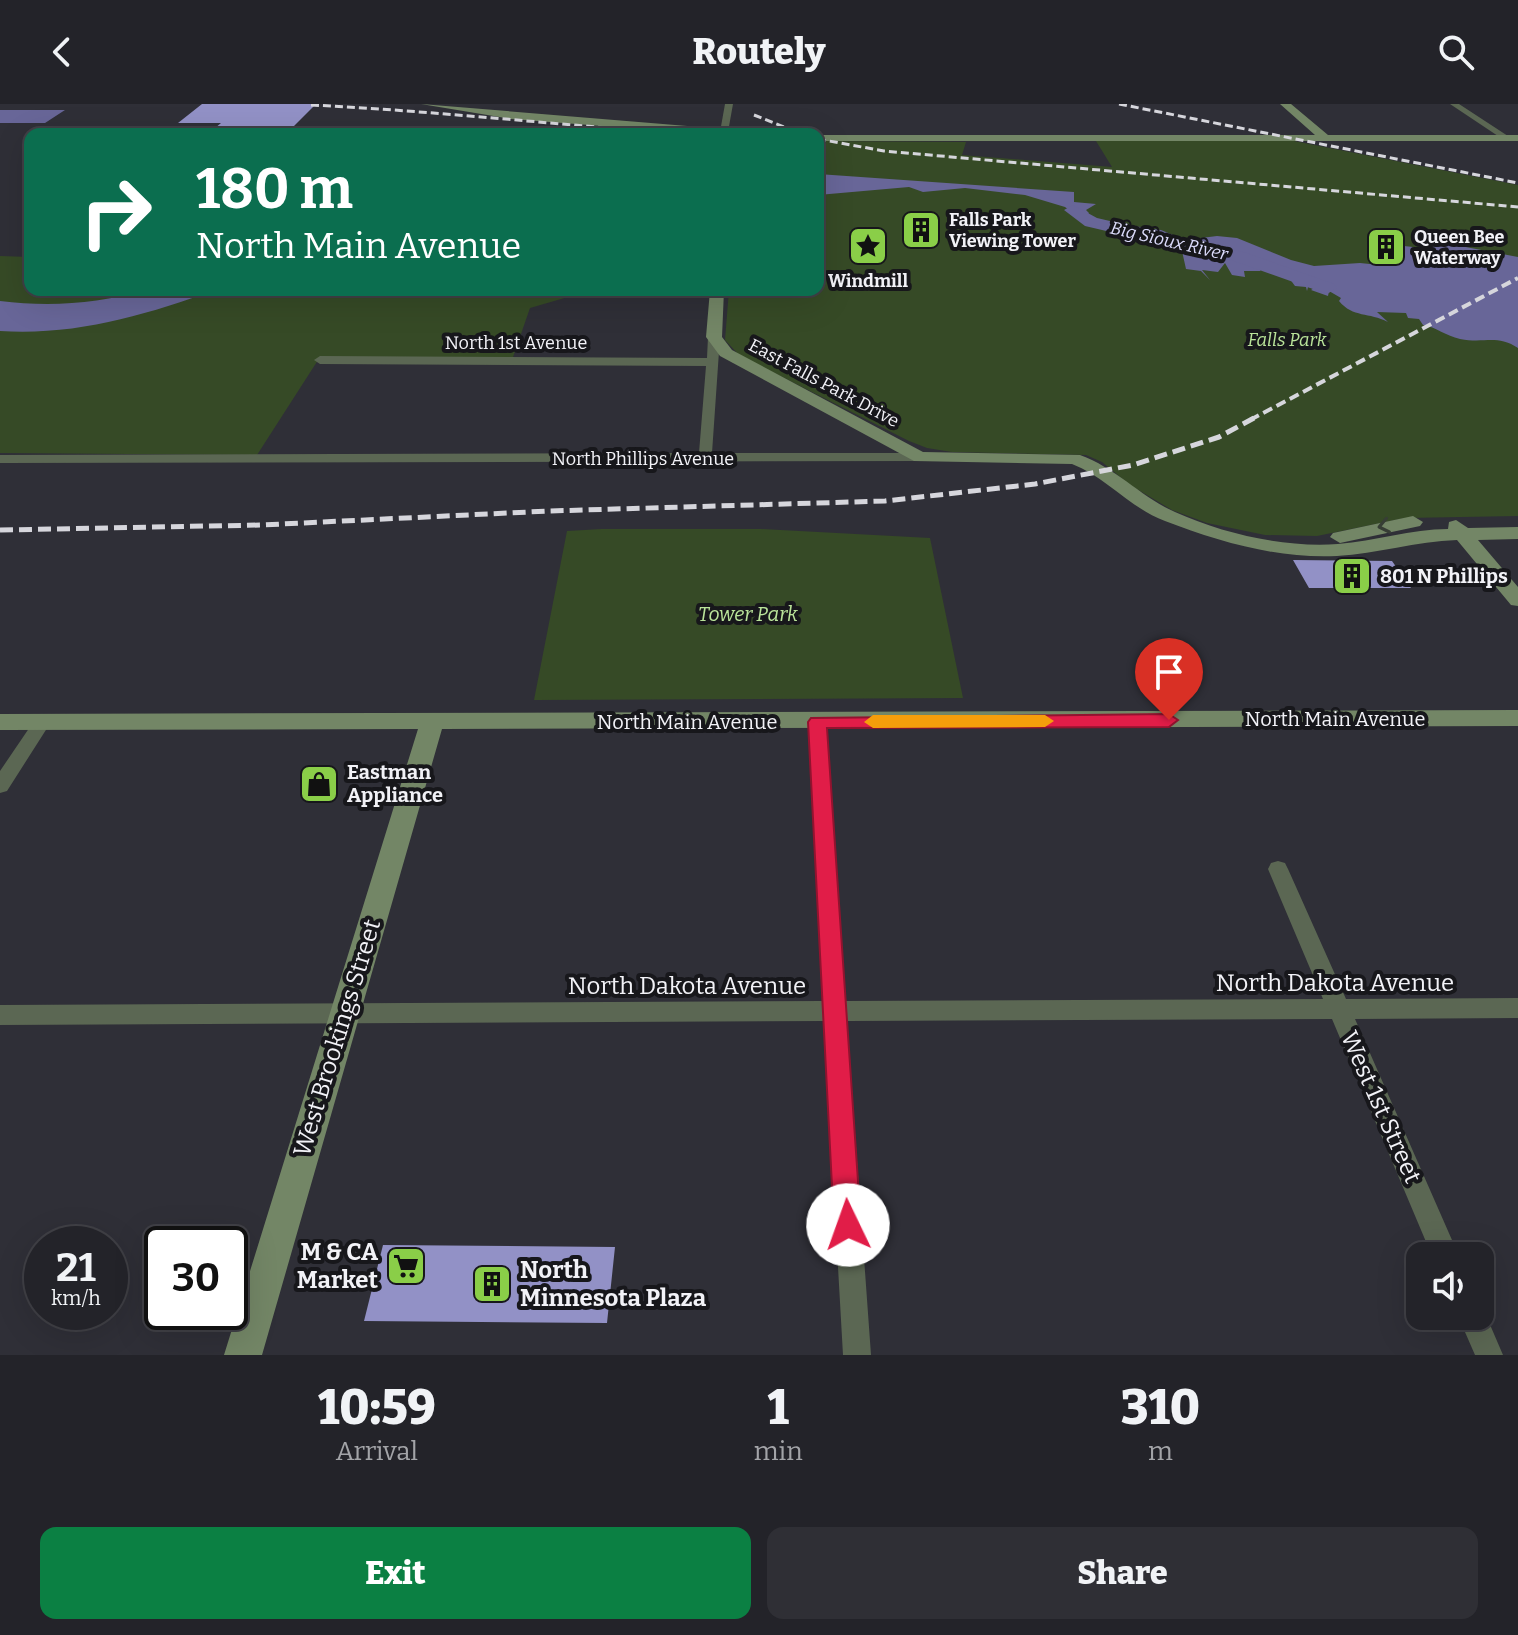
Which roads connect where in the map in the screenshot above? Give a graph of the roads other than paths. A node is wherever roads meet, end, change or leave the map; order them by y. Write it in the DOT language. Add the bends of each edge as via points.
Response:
graph roads {
  1 [pos="426,104"];
  2 [pos="729,104"];
  3 [pos="1285,104"];
  4 [pos="1454,104"];
  5 [pos="622,125"];
  6 [pos="616,128"];
  7 [pos="661,128"];
  8 [pos="726,128"];
  9 [pos="824,138"];
  10 [pos="1325,138"];
  11 [pos="1513,138"];
  12 [pos="717,296"];
  13 [pos="714,337"];
  14 [pos="320,360"];
  15 [pos="713,362"];
  16 [pos="920,457"];
  17 [pos="0,459"];
  18 [pos="705,459"];
  19 [pos="1518,519"];
  20 [pos="1458,527"];
  21 [pos="1518,533"];
  22 [pos="1518,600"];
  23 [pos="1518,718"];
  24 [pos="432,721"];
  25 [pos="0,722"];
  26 [pos="42,722"];
  27 [pos="817,722"];
  28 [pos="0,786"];
  29 [pos="1278,869"];
  30 [pos="1518,1008"];
  31 [pos="1339,1009"];
  32 [pos="836,1012"];
  33 [pos="345,1013"];
  34 [pos="0,1015"];
  35 [pos="1440,1242"];
  36 [pos="1478,1330"];
  37 [pos="243,1355"];
  38 [pos="857,1355"];
  39 [pos="1489,1355"];
  1 -- 5 [label="street"];
  2 -- 8 [label="street"];
  3 -- 10 [label="street"];
  4 -- 11 [label="street"];
  5 -- 6 [label="street"];
  5 -- 7 [label="street"];
  9 -- 10 [label="street"];
  10 -- 11 [label="street"];
  12 -- 13 [label="street"];
  13 -- 15 [label="street"];
  13 -- 16 [label="street, East Falls Park Drive" via="741,364"];
  14 -- 15 [label="street, North 1st Avenue"];
  15 -- 18 [label="street"];
  16 -- 18 [label="street, North Phillips Avenue"];
  16 -- 20 [label="street, North Phillips Avenue" via="1074,459 1096,467 1168,516 1282,549 1338,550"];
  17 -- 18 [label="street, North Phillips Avenue"];
  19 -- 20 [label="street, North Phillips Avenue"];
  20 -- 21 [label="street, North Phillips Avenue"];
  20 -- 22 [label="street"];
  23 -- 27 [label="street, North Main Avenue"];
  24 -- 26 [label="street, North Main Avenue"];
  24 -- 27 [label="street, North Main Avenue"];
  24 -- 33 [label="street, West Brookings Street"];
  25 -- 26 [label="street, North Main Avenue"];
  26 -- 28 [label="street"];
  27 -- 32 [label="street"];
  29 -- 31 [label="street, West 1st Street"];
  30 -- 31 [label="street, North Dakota Avenue"];
  31 -- 32 [label="street, North Dakota Avenue"];
  31 -- 35 [label="street, West 1st Street"];
  32 -- 33 [label="street, North Dakota Avenue"];
  32 -- 38 [label="street"];
  33 -- 34 [label="street, North Dakota Avenue"];
  33 -- 37 [label="street, West Brookings Street"];
  36 -- 39 [label="street"];
}
